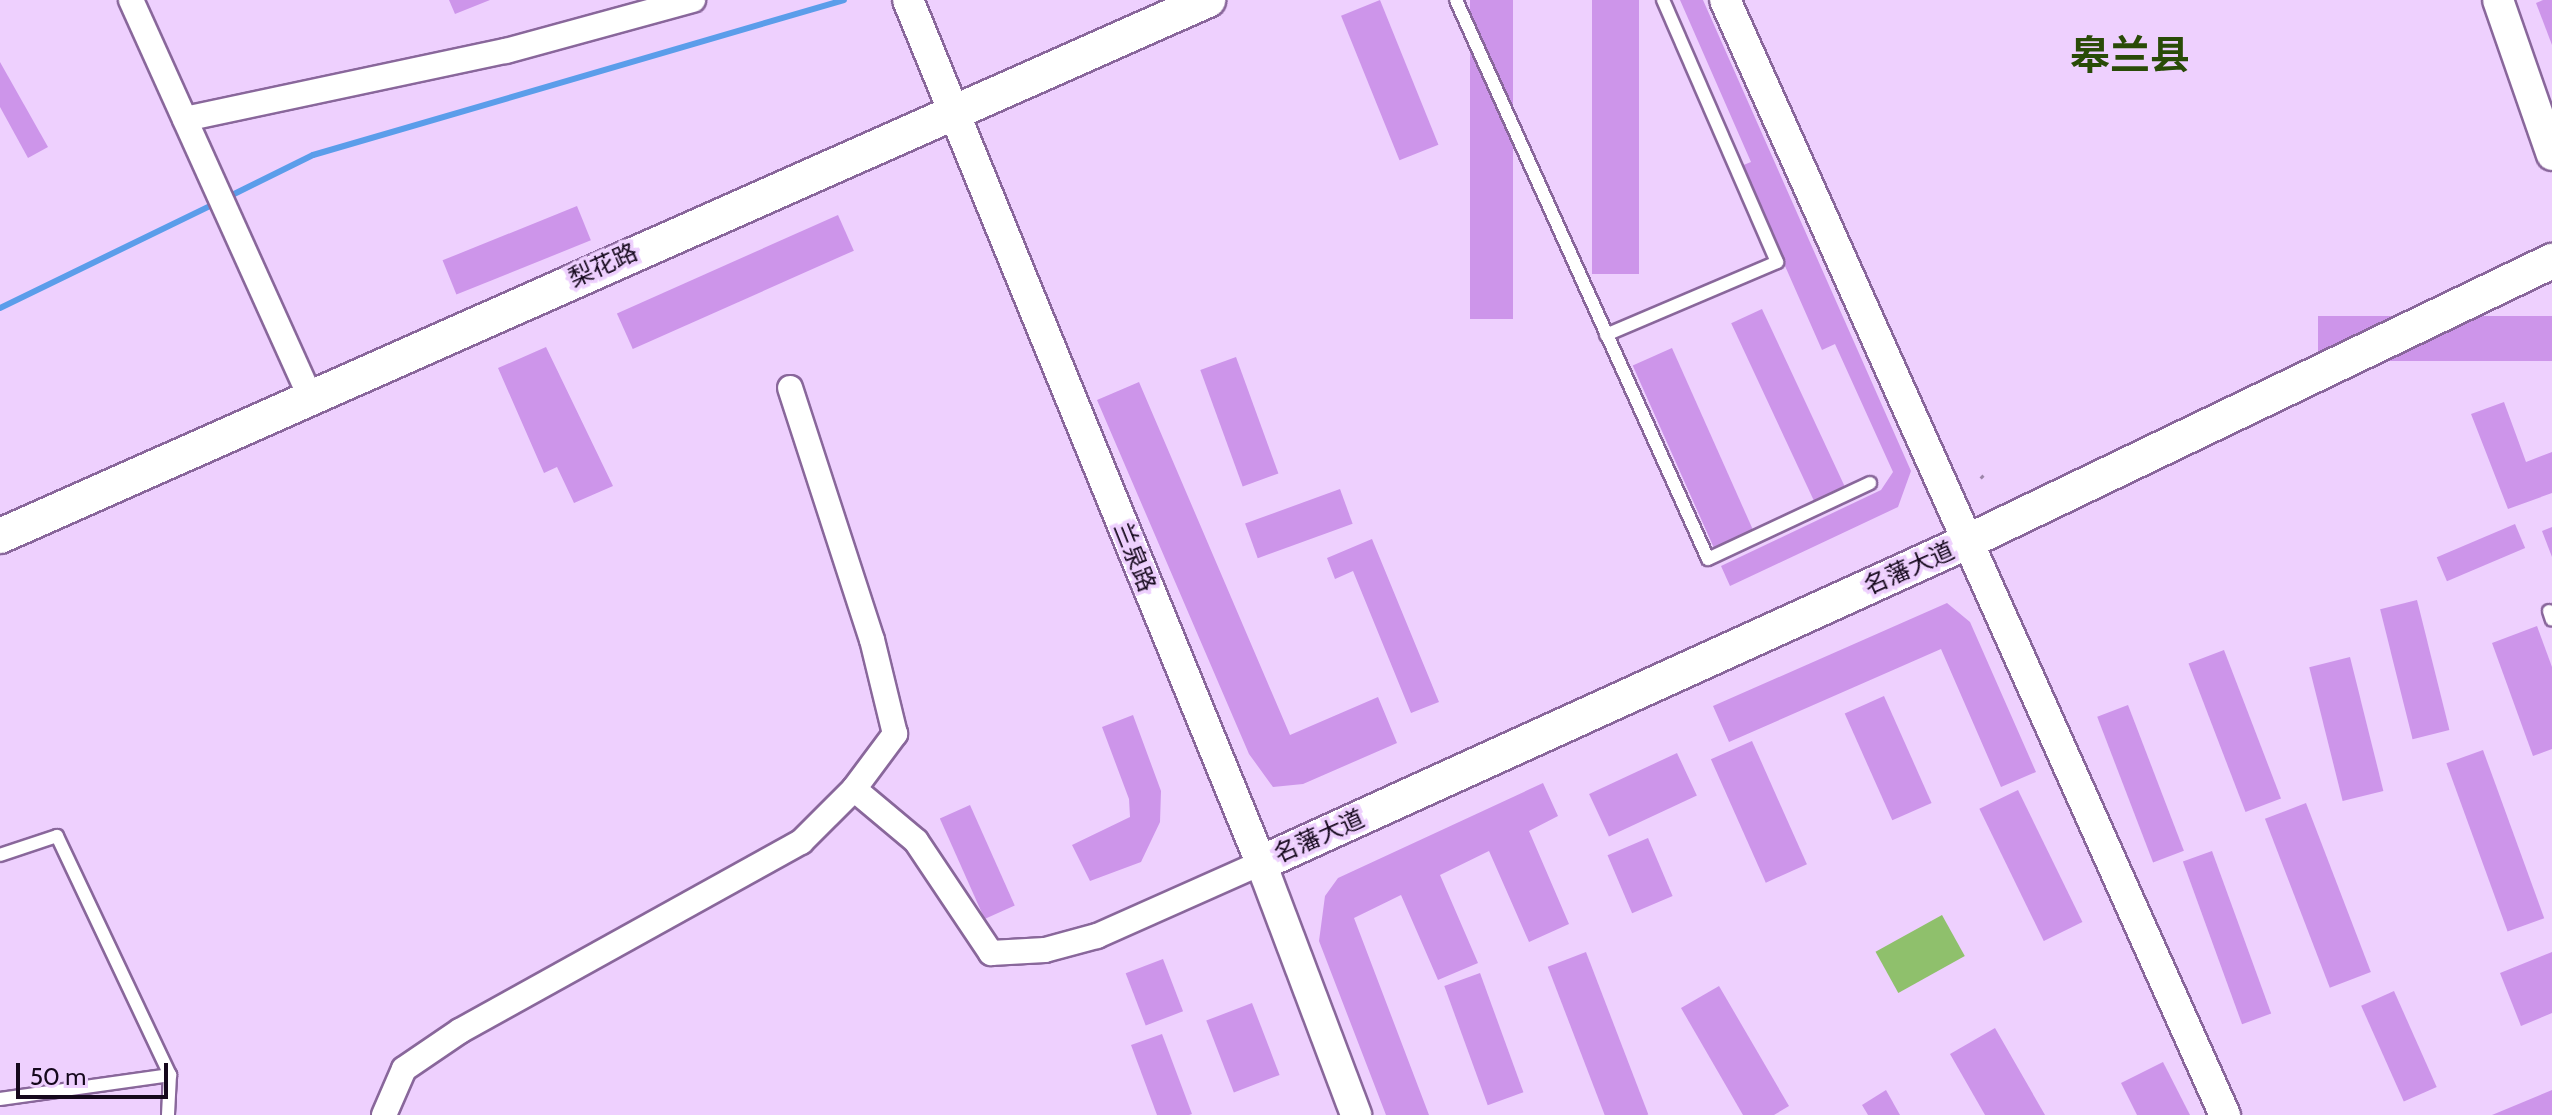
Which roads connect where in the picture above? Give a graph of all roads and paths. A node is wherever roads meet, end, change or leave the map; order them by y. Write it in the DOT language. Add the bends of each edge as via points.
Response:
graph roads {
  1 [pos="131,0"];
  2 [pos="693,0"];
  3 [pos="1208,0"];
  4 [pos="1456,0"];
  5 [pos="1663,0"];
  6 [pos="1725,0"];
  7 [pos="2498,0"];
  8 [pos="913,12"];
  9 [pos="951,111"];
  10 [pos="185,119"];
  11 [pos="2552,155"];
  12 [pos="2552,261"];
  13 [pos="1606,335"];
  14 [pos="790,388"];
  15 [pos="310,396"];
  16 [pos="1870,483"];
  17 [pos="0,536"];
  18 [pos="1971,540"];
  19 [pos="854,789"];
  20 [pos="0,855"];
  21 [pos="1261,863"];
  22 [pos="170,1075"];
  23 [pos="0,1099"];
  24 [pos="168,1115"];
  25 [pos="384,1115"];
  26 [pos="1356,1115"];
  27 [pos="2225,1115"];
  1 -- 10 [label="street"];
  2 -- 10 [label="street" via="506,51"];
  3 -- 9 [label="main road, 梨花路"];
  4 -- 13 [label="lane"];
  5 -- 13 [label="lane" via="1777,262"];
  6 -- 18 [label="street"];
  7 -- 11 [label="street"];
  8 -- 9 [label="street, 兰泉路"];
  9 -- 15 [label="main road, 梨花路"];
  9 -- 21 [label="street, 兰泉路"];
  10 -- 15 [label="street"];
  12 -- 18 [label="main road, 名藩大道"];
  13 -- 16 [label="lane" via="1708,559"];
  14 -- 19 [label="street" via="872,640 895,734"];
  15 -- 17 [label="main road, 梨花路"];
  18 -- 21 [label="main road, 名藩大道"];
  18 -- 27 [label="street"];
  19 -- 21 [label="street" via="916,841 991,953 1045,950 1097,936"];
  19 -- 25 [label="street" via="801,842 415,1061 404,1069"];
  20 -- 22 [label="lane" via="57,836"];
  21 -- 26 [label="street, 兰泉路"];
  22 -- 23 [label="lane"];
  22 -- 24 [label="lane"];
}
